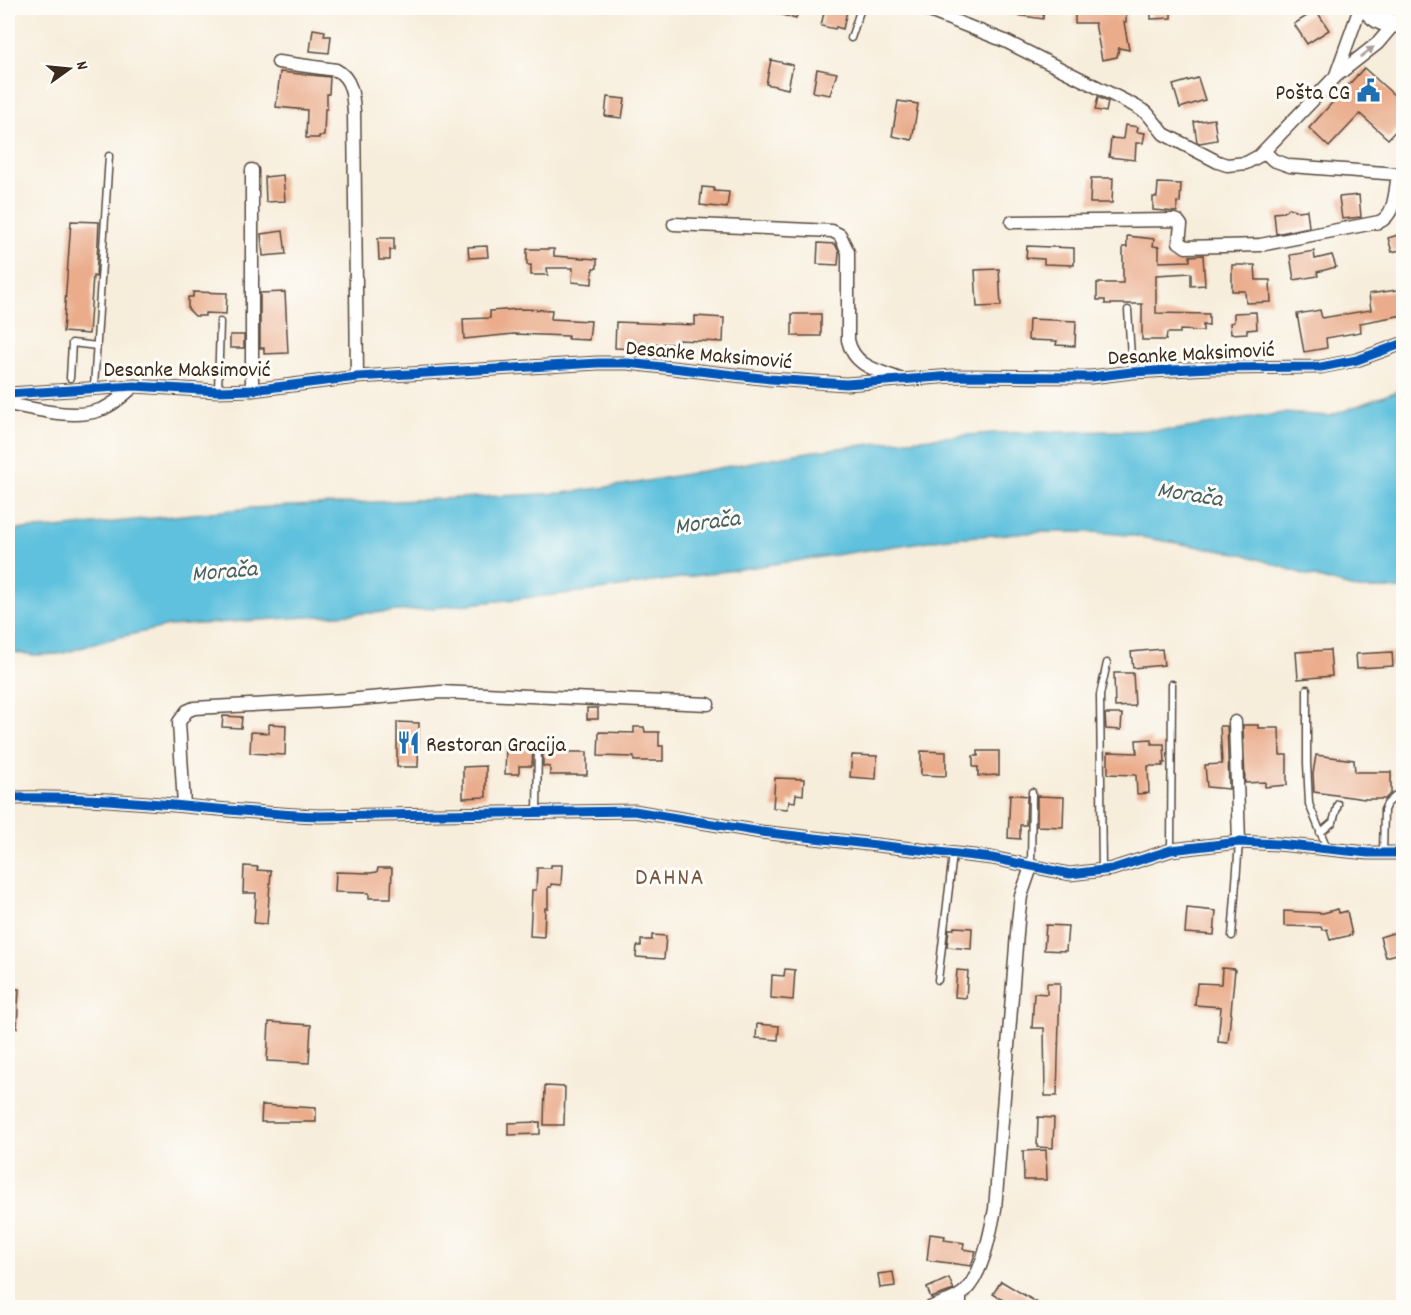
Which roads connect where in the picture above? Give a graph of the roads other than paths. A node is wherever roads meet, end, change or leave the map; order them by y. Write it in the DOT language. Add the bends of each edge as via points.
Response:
graph roads {
  1 [pos="861,8"];
  2 [pos="922,8"];
  3 [pos="1360,8"];
  4 [pos="1366,8"];
  5 [pos="1399,24"];
  6 [pos="851,38"];
  7 [pos="278,62"];
  8 [pos="1335,76"];
  9 [pos="1264,151"];
  10 [pos="108,156"];
  11 [pos="252,170"];
  12 [pos="1401,170"];
  13 [pos="1012,222"];
  14 [pos="674,224"];
  15 [pos="1128,310"];
  16 [pos="220,322"];
  17 [pos="1404,343"];
  18 [pos="97,346"];
  19 [pos="1132,372"];
  20 [pos="357,377"];
  21 [pos="70,378"];
  22 [pos="905,380"];
  23 [pos="134,386"];
  24 [pos="94,387"];
  25 [pos="252,390"];
  26 [pos="218,391"];
  27 [pos="8,394"];
  28 [pos="8,404"];
  29 [pos="1107,663"];
  30 [pos="1172,684"];
  31 [pos="1307,688"];
  32 [pos="708,704"];
  33 [pos="1235,722"];
  34 [pos="537,747"];
  35 [pos="1403,789"];
  36 [pos="1032,792"];
  37 [pos="8,798"];
  38 [pos="1338,804"];
  39 [pos="184,805"];
  40 [pos="537,813"];
  41 [pos="1320,833"];
  42 [pos="1239,842"];
  43 [pos="1327,849"];
  44 [pos="1171,850"];
  45 [pos="1383,853"];
  46 [pos="953,854"];
  47 [pos="1403,856"];
  48 [pos="1031,867"];
  49 [pos="1102,871"];
  50 [pos="1232,936"];
  51 [pos="938,980"];
  52 [pos="960,1301"];
  53 [pos="930,1308"];
  1 -- 6 [label="lane"];
  2 -- 9 [label="street" via="1005,41 1134,105 1147,113 1164,134 1218,162 1246,163"];
  3 -- 8 [label="street"];
  4 -- 5 [label="main road" via="1383,22"];
  8 -- 5 [label="street, one-way"];
  7 -- 20 [label="street" via="336,70 343,73 350,87 354,112"];
  8 -- 9 [label="street"];
  9 -- 12 [label="street" via="1290,166"];
  10 -- 18 [label="lane"];
  11 -- 25 [label="street"];
  12 -- 13 [label="street" via="1391,212 1385,220 1260,245 1186,247 1179,242 1181,225 1174,220"];
  14 -- 22 [label="street" via="832,231 840,235 848,252 850,351 867,366"];
  15 -- 19 [label="lane"];
  16 -- 26 [label="lane"];
  17 -- 19 [label="street, Desanke Maksimović" via="1357,360 1321,367"];
  18 -- 21 [label="lane" via="72,343"];
  18 -- 24 [label="lane"];
  19 -- 22 [label="street, Desanke Maksimović" via="1091,377 953,376"];
  20 -- 22 [label="street, Desanke Maksimović" via="628,363 810,382"];
  20 -- 25 [label="street, Desanke Maksimović"];
  23 -- 24 [label="street, Desanke Maksimović"];
  23 -- 26 [label="street, Desanke Maksimović"];
  23 -- 28 [label="street" via="101,410 77,414"];
  24 -- 27 [label="street, Desanke Maksimović"];
  25 -- 26 [label="street, Desanke Maksimović"];
  29 -- 49 [label="lane" via="1100,695"];
  30 -- 44 [label="lane"];
  31 -- 41 [label="lane" via="1309,804"];
  32 -- 39 [label="street" via="441,692 194,708 179,722"];
  33 -- 42 [label="street"];
  34 -- 40 [label="lane"];
  35 -- 45 [label="lane" via="1384,810"];
  36 -- 48 [label="lane"];
  37 -- 39 [label="street" via="117,799"];
  38 -- 41 [label="lane" via="1333,822"];
  39 -- 40 [label="street" via="320,816"];
  40 -- 46 [label="street" via="634,811 761,832"];
  41 -- 43 [label="lane"];
  42 -- 43 [label="street"];
  42 -- 44 [label="street"];
  42 -- 50 [label="lane"];
  43 -- 45 [label="street"];
  44 -- 49 [label="street"];
  45 -- 47 [label="street"];
  46 -- 48 [label="street"];
  46 -- 51 [label="lane"];
  48 -- 49 [label="street" via="1070,874"];
  48 -- 52 [label="street" via="1022,896 1013,968 995,1209 988,1243"];
  52 -- 53 [label="street"];
}
